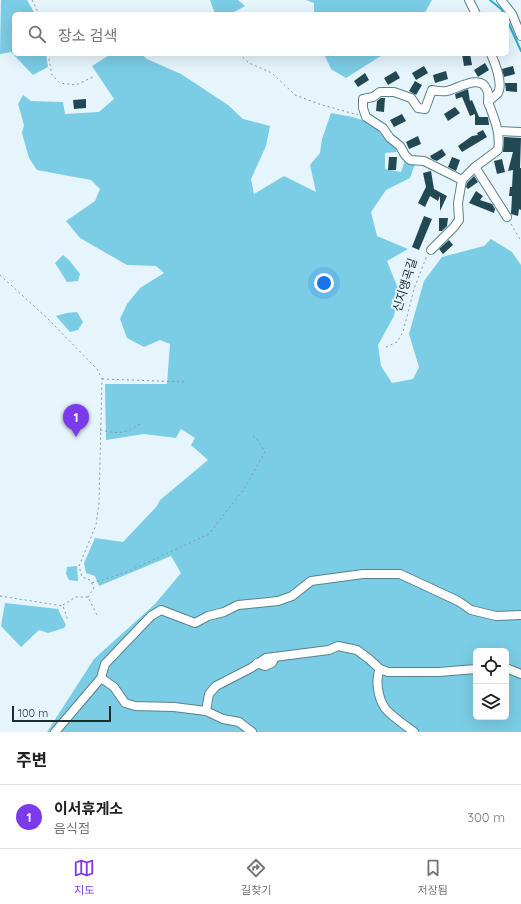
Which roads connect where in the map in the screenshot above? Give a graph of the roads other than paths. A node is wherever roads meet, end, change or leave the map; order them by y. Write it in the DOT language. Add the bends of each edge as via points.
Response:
graph roads {
  1 [pos="469,0"];
  2 [pos="501,0"];
  3 [pos="475,12"];
  4 [pos="521,36"];
  5 [pos="492,56"];
  6 [pos="488,102"];
  7 [pos="498,131"];
  8 [pos="521,132"];
  9 [pos="475,167"];
  10 [pos="462,180"];
  11 [pos="507,217"];
  12 [pos="431,250"];
  13 [pos="521,616"];
  14 [pos="380,669"];
  15 [pos="473,669"];
  16 [pos="509,669"];
  17 [pos="521,674"];
  18 [pos="100,678"];
  19 [pos="206,711"];
  20 [pos="55,732"];
  21 [pos="252,732"];
  22 [pos="414,732"];
  1 -- 3 [label="street"];
  2 -- 4 [label="street" via="512,14"];
  5 -- 6 [label="street" via="499,82 498,92"];
  6 -- 7 [label="street"];
  6 -- 10 [label="street" via="487,89 474,82 449,91 432,90 425,109 418,108 410,98 394,92 380,92 363,99 366,117 383,128 410,160 424,160"];
  7 -- 8 [label="street"];
  7 -- 9 [label="street" via="498,150"];
  9 -- 10 [label="street"];
  9 -- 11 [label="street"];
  10 -- 12 [label="street, 신지앵곡길" via="458,203 459,220"];
  13 -- 18 [label="street" via="496,616 472,610 400,574 340,576 311,582 292,596 278,601 238,605 195,623 161,610 105,664"];
  14 -- 15 [label="street" via="410,673"];
  14 -- 19 [label="street" via="357,650 338,646 329,650 266,658 216,686 209,694"];
  14 -- 22 [label="street" via="377,676 378,688 385,708"];
  16 -- 17 [label="street"];
  18 -- 19 [label="street" via="114,687 125,702 135,706"];
  18 -- 20 [label="street"];
  19 -- 21 [label="street" via="223,719 239,722"];
}
